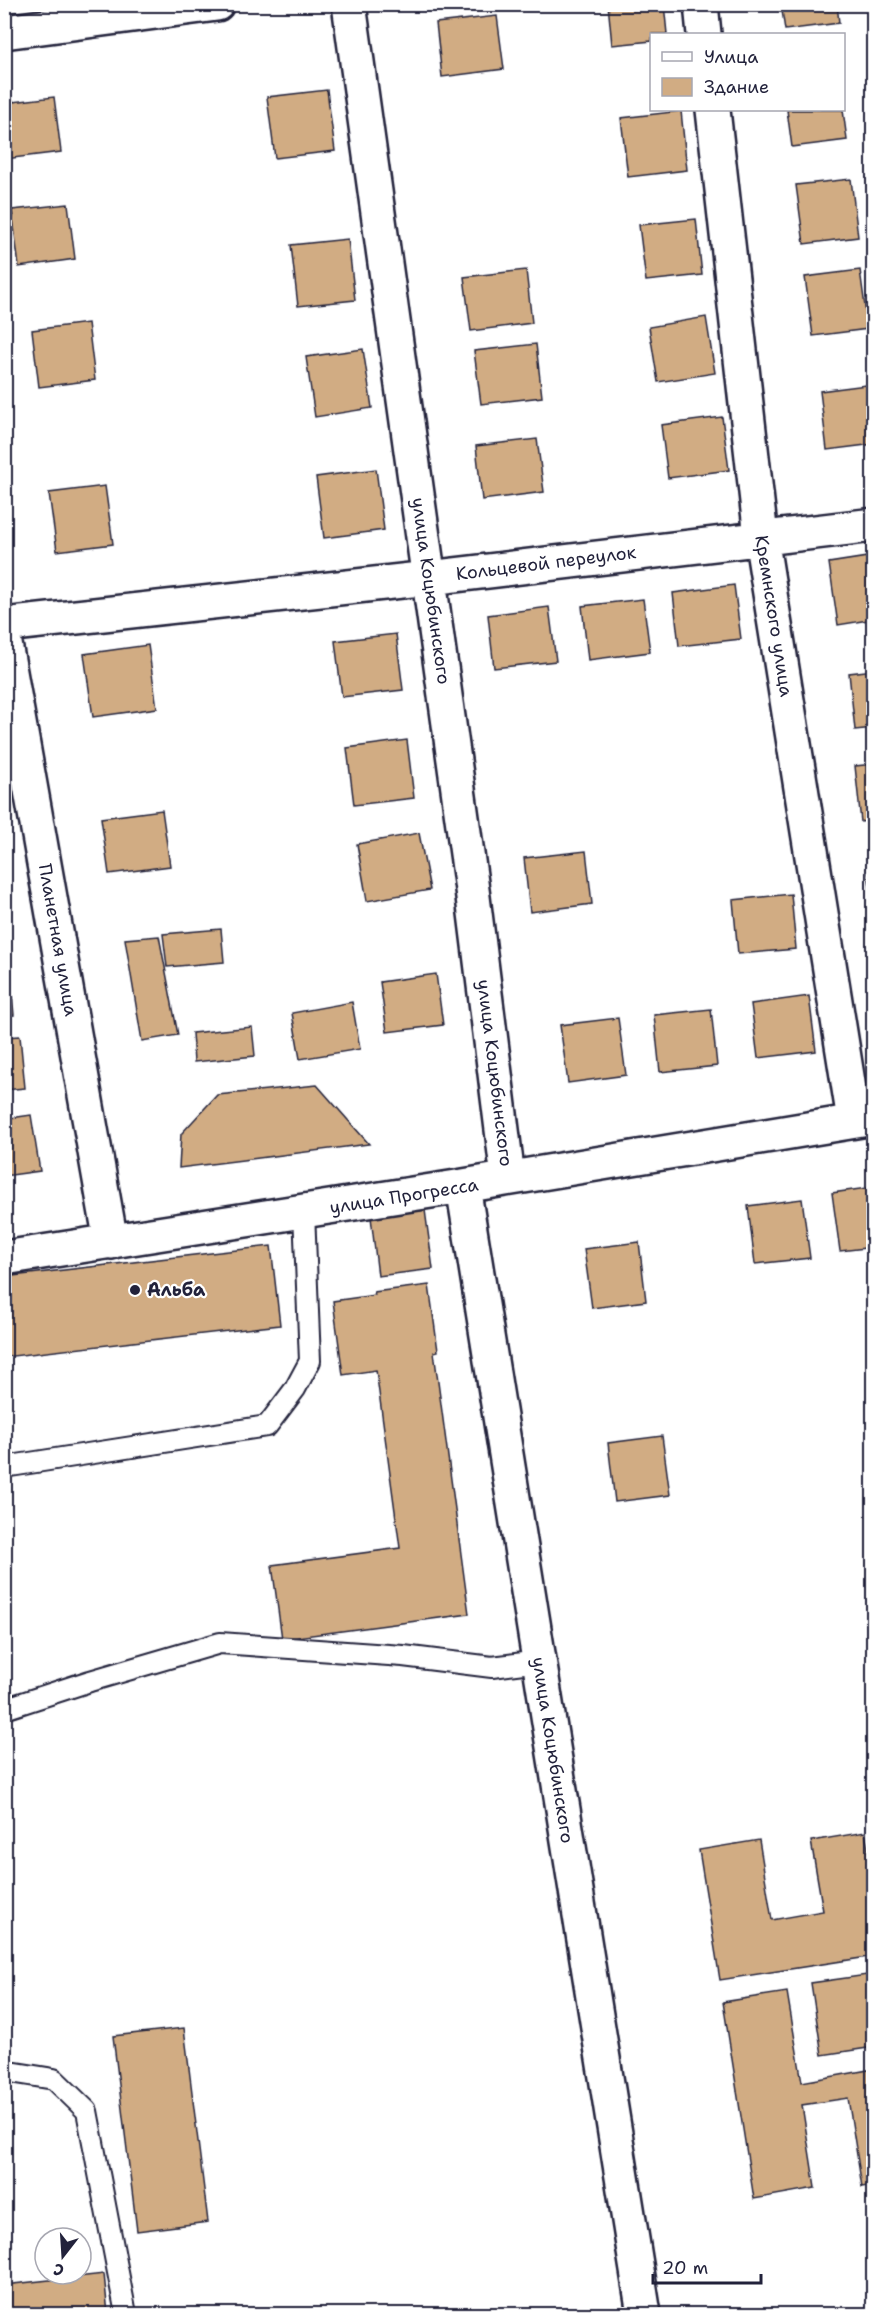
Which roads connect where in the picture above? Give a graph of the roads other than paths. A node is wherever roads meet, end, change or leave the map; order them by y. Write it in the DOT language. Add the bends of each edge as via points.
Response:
graph roads {
  1 [pos="217,4"];
  2 [pos="349,4"];
  3 [pos="701,4"];
  4 [pos="4,32"];
  5 [pos="704,33"];
  6 [pos="712,111"];
  7 [pos="873,525"];
  8 [pos="761,537"];
  9 [pos="429,578"];
  10 [pos="4,625"];
  11 [pos="4,638"];
  12 [pos="864,1119"];
  13 [pos="508,1178"];
  14 [pos="464,1186"];
  15 [pos="304,1212"];
  16 [pos="111,1242"];
  17 [pos="4,1258"];
  18 [pos="4,1467"];
  19 [pos="539,1661"];
  20 [pos="4,1709"];
  21 [pos="4,2071"];
  22 [pos="126,2314"];
  23 [pos="644,2314"];
  1 -- 4 [label="street"];
  2 -- 9 [label="street, улица Коцюбинского"];
  3 -- 5 [label="street"];
  6 -- 8 [label="street, Кремнского улица"];
  7 -- 8 [label="street, Кольцевой переулок"];
  8 -- 9 [label="street, Кольцевой переулок"];
  8 -- 12 [label="street, Кремнского улица"];
  9 -- 10 [label="street, Кольцевой переулок"];
  9 -- 13 [label="street, улица Коцюбинского"];
  11 -- 16 [label="street, Планетная улица"];
  12 -- 13 [label="street, улица Прогресса"];
  13 -- 14 [label="street, улица Прогресса"];
  14 -- 15 [label="street, улица Прогресса"];
  14 -- 19 [label="street, улица Коцюбинского"];
  15 -- 16 [label="street, улица Прогресса"];
  15 -- 18 [label="lane" via="310,1361 267,1426"];
  16 -- 17 [label="street, улица Прогресса"];
  19 -- 20 [label="lane" via="492,1667 403,1656 220,1643"];
  19 -- 23 [label="street, улица Коцюбинского"];
  21 -- 22 [label="lane" via="54,2079 87,2111"];
}
